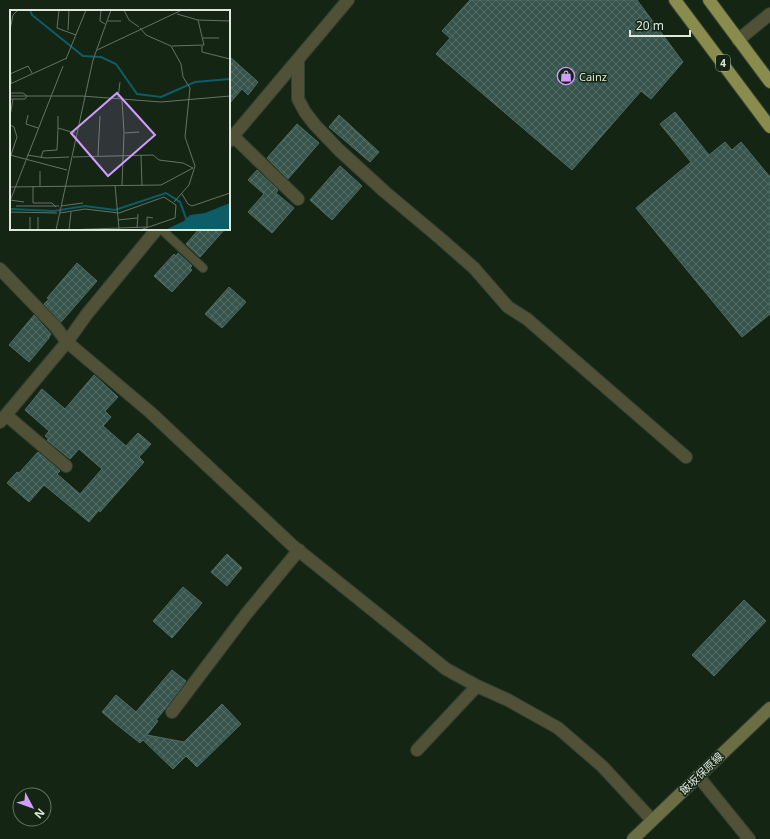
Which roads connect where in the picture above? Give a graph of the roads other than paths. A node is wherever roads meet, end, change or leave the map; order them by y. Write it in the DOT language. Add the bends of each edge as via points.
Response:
graph roads {
  1 [pos="348,0"];
  2 [pos="675,0"];
  3 [pos="709,0"];
  4 [pos="770,14"];
  5 [pos="738,40"];
  6 [pos="298,59"];
  7 [pos="770,82"];
  8 [pos="770,127"];
  9 [pos="231,139"];
  10 [pos="298,199"];
  11 [pos="156,230"];
  12 [pos="162,230"];
  13 [pos="203,268"];
  14 [pos="0,269"];
  15 [pos="67,342"];
  16 [pos="3,418"];
  17 [pos="686,457"];
  18 [pos="66,466"];
  19 [pos="298,550"];
  20 [pos="477,686"];
  21 [pos="770,708"];
  22 [pos="172,712"];
  23 [pos="417,750"];
  24 [pos="698,776"];
  25 [pos="652,820"];
  26 [pos="633,839"];
  27 [pos="749,839"];
  1 -- 6 [label="street"];
  2 -- 8 [label="highway, 4"];
  3 -- 5 [label="highway, 4"];
  4 -- 5 [label="street"];
  5 -- 7 [label="highway, 4"];
  6 -- 9 [label="street"];
  6 -- 17 [label="street" via="298,99 315,125 339,150 474,268 508,307 527,319"];
  9 -- 10 [label="street"];
  11 -- 15 [label="street"];
  12 -- 13 [label="lane"];
  14 -- 15 [label="street"];
  15 -- 16 [label="street"];
  15 -- 19 [label="street" via="150,412"];
  16 -- 18 [label="street"];
  19 -- 20 [label="street" via="446,669"];
  19 -- 22 [label="street"];
  20 -- 23 [label="street"];
  20 -- 25 [label="street" via="558,728 602,766"];
  21 -- 24 [label="main road, 飯坂保原線"];
  24 -- 25 [label="main road, 飯坂保原線"];
  24 -- 27 [label="street"];
  25 -- 26 [label="main road, 飯坂保原線"];
}
